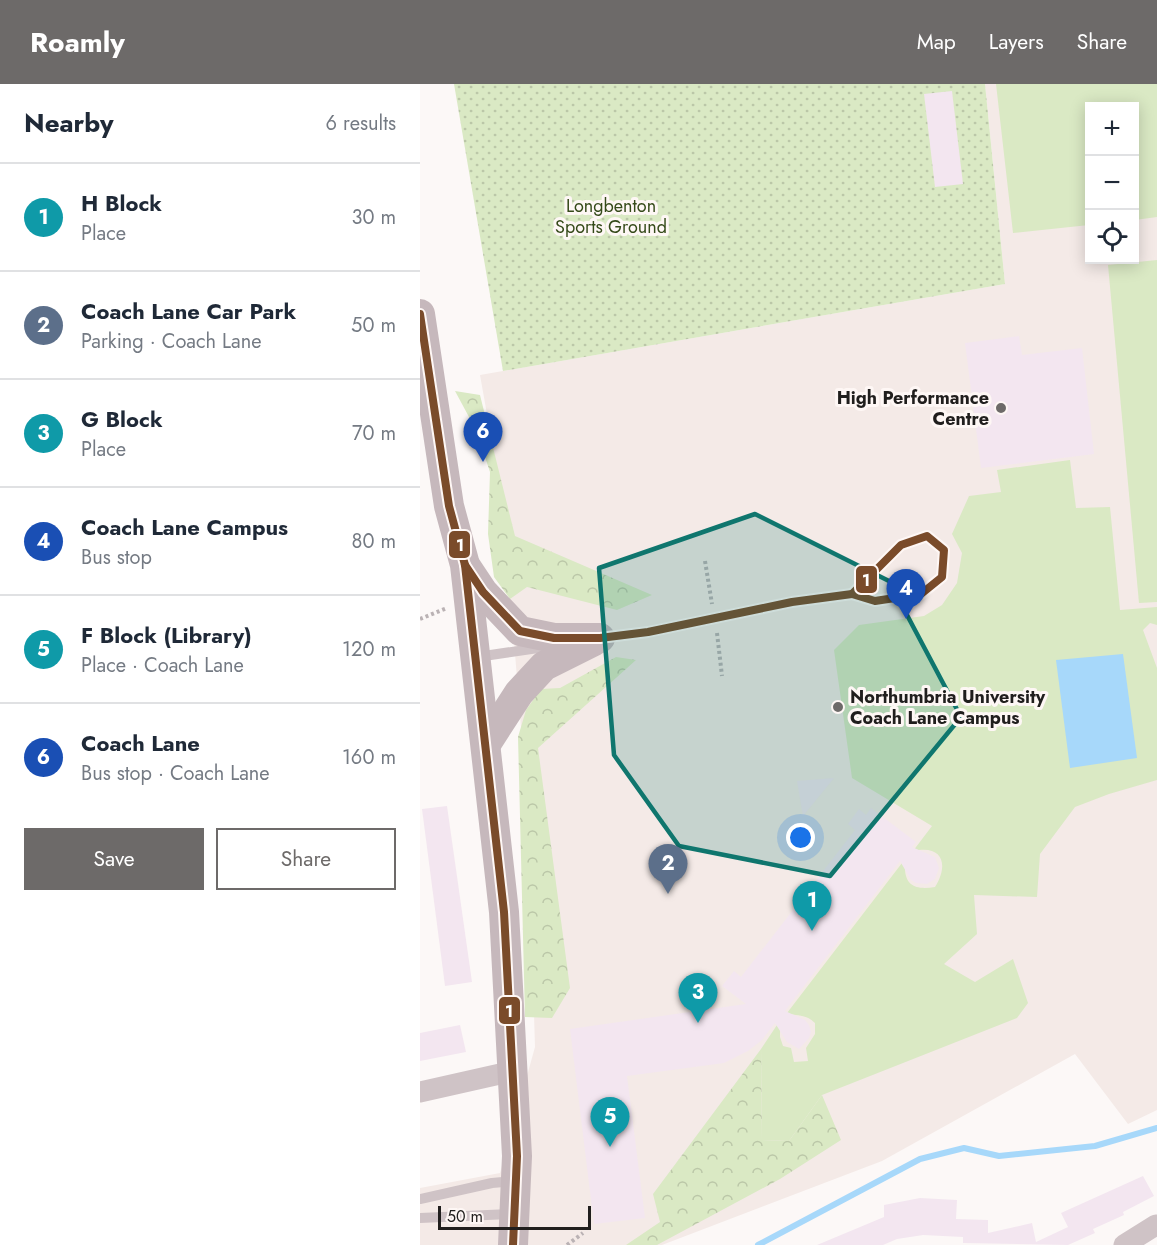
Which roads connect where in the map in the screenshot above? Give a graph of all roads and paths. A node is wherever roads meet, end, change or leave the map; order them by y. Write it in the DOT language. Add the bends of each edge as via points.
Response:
graph roads {
  1 [pos="420,314"];
  2 [pos="424,371"];
  3 [pos="705,561"];
  4 [pos="465,565"];
  5 [pos="852,594"];
  6 [pos="715,618"];
  7 [pos="600,638"];
  8 [pos="476,658"];
  9 [pos="722,676"];
  10 [pos="486,744"];
  11 [pos="513,1071"];
  12 [pos="420,1092"];
  13 [pos="516,1181"];
  14 [pos="420,1199"];
  15 [pos="514,1214"];
  16 [pos="420,1218"];
  17 [pos="1156,1225"];
  18 [pos="583,1233"];
  19 [pos="513,1245"];
  20 [pos="567,1245"];
  21 [pos="1124,1245"];
  1 -- 2 [label="street"];
  2 -- 4 [label="street"];
  3 -- 6 [label="path"];
  4 -- 7 [label="street" via="483,592 520,631 554,638"];
  4 -- 8 [label="street"];
  5 -- 5 [label="lane" via="901,545 927,536 944,550 942,577 921,594 875,601"];
  5 -- 6 [label="lane"];
  6 -- 7 [label="lane"];
  6 -- 9 [label="path"];
  7 -- 8 [label="lane"];
  7 -- 10 [label="street" via="544,666 519,693"];
  8 -- 10 [label="street"];
  10 -- 11 [label="street" via="504,912"];
  11 -- 12 [label="street"];
  11 -- 13 [label="street"];
  13 -- 14 [label="lane"];
  13 -- 15 [label="street"];
  15 -- 16 [label="lane"];
  15 -- 19 [label="street"];
  17 -- 21 [label="street"];
  18 -- 20 [label="path"];
}
